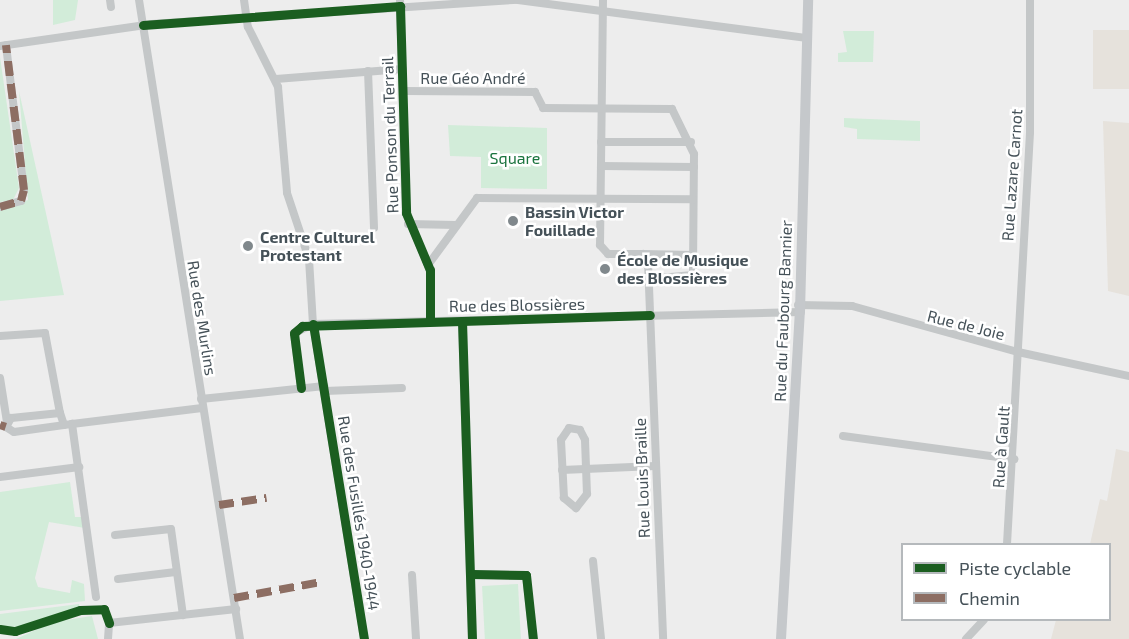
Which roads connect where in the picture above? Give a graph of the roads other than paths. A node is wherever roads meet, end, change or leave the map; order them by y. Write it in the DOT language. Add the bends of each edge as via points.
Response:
graph roads {
  1 [pos="139,0"];
  2 [pos="244,0"];
  3 [pos="808,0"];
  4 [pos="1030,0"];
  5 [pos="400,3"];
  6 [pos="603,4"];
  7 [pos="246,18"];
  8 [pos="143,25"];
  9 [pos="808,38"];
  10 [pos="3,45"];
  11 [pos="404,69"];
  12 [pos="368,71"];
  13 [pos="276,79"];
  14 [pos="405,91"];
  15 [pos="601,107"];
  16 [pos="601,142"];
  17 [pos="691,142"];
  18 [pos="601,166"];
  19 [pos="694,167"];
  20 [pos="601,198"];
  21 [pos="693,199"];
  22 [pos="0,207"];
  23 [pos="408,224"];
  24 [pos="456,225"];
  25 [pos="374,228"];
  26 [pos="643,254"];
  27 [pos="693,255"];
  28 [pos="428,265"];
  29 [pos="648,279"];
  30 [pos="799,309"];
  31 [pos="650,315"];
  32 [pos="430,321"];
  33 [pos="462,321"];
  34 [pos="313,324"];
  35 [pos="0,336"];
  36 [pos="1018,352"];
  37 [pos="1129,376"];
  38 [pos="0,378"];
  39 [pos="301,388"];
  40 [pos="324,388"];
  41 [pos="402,388"];
  42 [pos="201,399"];
  43 [pos="202,408"];
  44 [pos="60,413"];
  45 [pos="7,422"];
  46 [pos="68,424"];
  47 [pos="843,436"];
  48 [pos="1014,459"];
  49 [pos="655,466"];
  50 [pos="79,467"];
  51 [pos="585,469"];
  52 [pos="562,470"];
  53 [pos="0,477"];
  54 [pos="115,535"];
  55 [pos="1007,543"];
  56 [pos="593,561"];
  57 [pos="176,572"];
  58 [pos="412,574"];
  59 [pos="471,574"];
  60 [pos="118,579"];
  61 [pos="96,597"];
  62 [pos="236,609"];
  63 [pos="183,615"];
  64 [pos="983,621"];
  65 [pos="108,639"];
  66 [pos="240,639"];
  67 [pos="364,639"];
  68 [pos="416,639"];
  69 [pos="472,639"];
  70 [pos="533,639"];
  71 [pos="601,639"];
  72 [pos="663,639"];
  73 [pos="783,639"];
  74 [pos="966,639"];
  1 -- 8 [label="street, Rue des Murlins"];
  2 -- 7 [label="street"];
  3 -- 9 [label="main road, Rue du Faubourg Bannier"];
  4 -- 36 [label="street, Rue Lazare Carnot"];
  5 -- 6 [label="street" via="518,0"];
  5 -- 7 [label="street"];
  5 -- 11 [label="street, Rue Ponson du Terrail"];
  6 -- 9 [label="street"];
  6 -- 15 [label="street"];
  7 -- 8 [label="street"];
  7 -- 13 [label="street"];
  8 -- 10 [label="street"];
  8 -- 42 [label="street, Rue des Murlins"];
  9 -- 30 [label="main road, Rue du Faubourg Bannier"];
  10 -- 22 [label="street" via="24,190 21,201"];
  11 -- 12 [label="street"];
  11 -- 14 [label="street, Rue Ponson du Terrail"];
  12 -- 13 [label="street"];
  12 -- 25 [label="street"];
  13 -- 34 [label="street, Rue des Fusillés 1940-1944" via="287,193 309,259"];
  14 -- 15 [label="street, Rue Géo André" via="535,92 543,108"];
  14 -- 23 [label="street, Rue Ponson du Terrail"];
  15 -- 16 [label="street"];
  15 -- 17 [label="street" via="672,109"];
  16 -- 17 [label="street"];
  16 -- 18 [label="street"];
  17 -- 19 [label="street"];
  18 -- 19 [label="street"];
  18 -- 20 [label="street"];
  19 -- 21 [label="street"];
  20 -- 21 [label="street"];
  20 -- 24 [label="street" via="477,198"];
  20 -- 26 [label="street" via="603,250"];
  21 -- 27 [label="street"];
  23 -- 24 [label="street"];
  23 -- 28 [label="street, Rue Ponson du Terrail"];
  24 -- 28 [label="street"];
  26 -- 27 [label="street"];
  26 -- 29 [label="street, Rue Louis Braille"];
  27 -- 29 [label="street" via="692,278"];
  28 -- 32 [label="street"];
  29 -- 31 [label="street, Rue Louis Braille"];
  30 -- 31 [label="street, Rue des Blossières"];
  30 -- 36 [label="street, Rue de Joie" via="852,306"];
  30 -- 73 [label="main road, Rue du Faubourg Bannier"];
  31 -- 33 [label="street, Rue des Blossières"];
  31 -- 49 [label="street, Rue Louis Braille"];
  32 -- 33 [label="street, Rue des Blossières"];
  32 -- 34 [label="street, Rue des Blossières"];
  33 -- 59 [label="street"];
  34 -- 39 [label="street" via="294,333"];
  34 -- 40 [label="street, Rue des Fusillés 1940-1944"];
  35 -- 44 [label="street" via="45,333"];
  36 -- 37 [label="street, Rue de Joie"];
  36 -- 48 [label="street, Rue à Gault"];
  38 -- 45 [label="street"];
  39 -- 40 [label="street"];
  39 -- 42 [label="street"];
  40 -- 41 [label="street"];
  40 -- 67 [label="street, Rue des Fusillés 1940-1944"];
  42 -- 43 [label="street, Rue des Murlins"];
  43 -- 46 [label="street"];
  43 -- 62 [label="street, Rue des Murlins"];
  44 -- 45 [label="street"];
  44 -- 46 [label="street"];
  45 -- 46 [label="street" via="14,432"];
  46 -- 50 [label="street"];
  47 -- 48 [label="street"];
  48 -- 55 [label="street, Rue à Gault"];
  49 -- 51 [label="street"];
  49 -- 72 [label="street, Rue Louis Braille"];
  50 -- 53 [label="street"];
  50 -- 61 [label="street"];
  51 -- 52 [label="street"];
  51 -- 52 [label="street" via="586,499 576,508 564,501"];
  51 -- 52 [label="street" via="583,433 573,428 561,435"];
  54 -- 57 [label="street" via="171,529"];
  56 -- 71 [label="street"];
  57 -- 60 [label="street"];
  57 -- 63 [label="street"];
  58 -- 68 [label="street"];
  59 -- 69 [label="street"];
  59 -- 70 [label="street" via="526,575"];
  62 -- 63 [label="street"];
  62 -- 66 [label="street, Rue des Murlins"];
  63 -- 65 [label="street" via="109,623"];
  64 -- 74 [label="street"];
}
